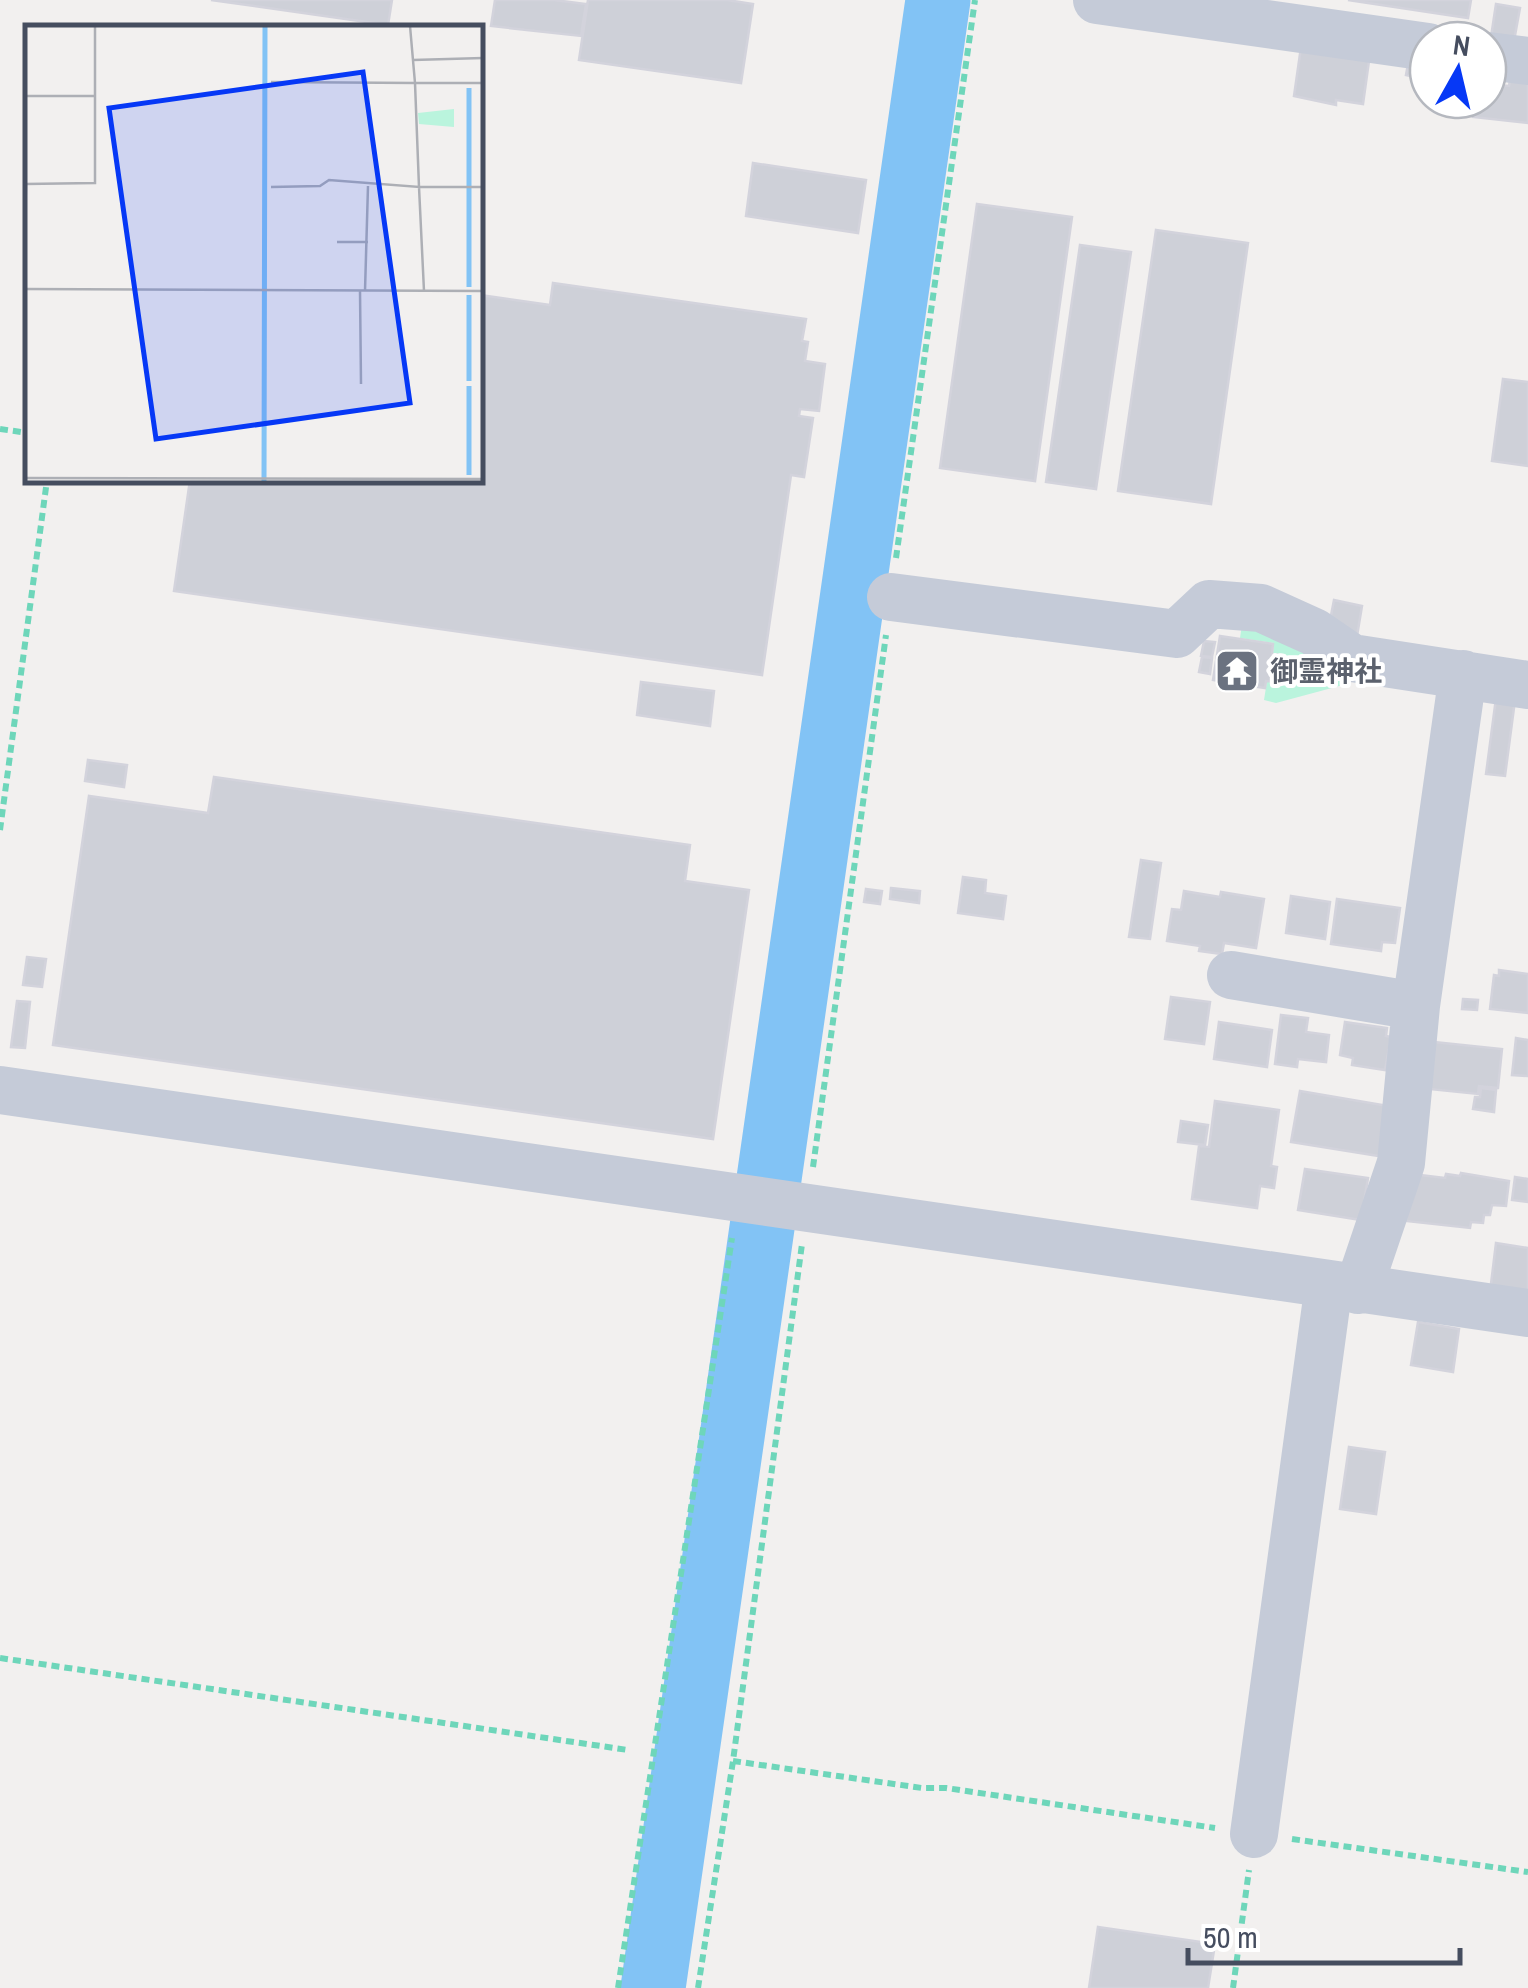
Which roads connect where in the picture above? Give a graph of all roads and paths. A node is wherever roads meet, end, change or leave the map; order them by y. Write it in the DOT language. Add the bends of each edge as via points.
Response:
graph roads {
  1 [pos="1097,0"];
  2 [pos="1408,44"];
  3 [pos="0,429"];
  4 [pos="25,433"];
  5 [pos="47,482"];
  6 [pos="891,597"];
  7 [pos="1464,674"];
  8 [pos="1528,684"];
  9 [pos="0,830"];
  10 [pos="1231,975"];
  11 [pos="1416,1006"];
  12 [pos="0,1090"];
  13 [pos="740,1198"];
  14 [pos="800,1206"];
  15 [pos="1343,1287"];
  16 [pos="1528,1313"];
  17 [pos="0,1658"];
  18 [pos="628,1750"];
  19 [pos="733,1761"];
  20 [pos="1254,1834"];
  21 [pos="1528,1872"];
  22 [pos="618,1988"];
  23 [pos="698,1988"];
  24 [pos="1233,1988"];
  1 -- 2 [label="street"];
  3 -- 4 [label="path"];
  5 -- 9 [label="path"];
  6 -- 7 [label="street" via="1177,634 1208,604 1234,604 1280,616 1352,658"];
  7 -- 8 [label="street"];
  7 -- 11 [label="street"];
  10 -- 11 [label="street"];
  11 -- 15 [label="street" via="1401,1163"];
  12 -- 13 [label="street"];
  13 -- 14 [label="street"];
  13 -- 22 [label="path"];
  14 -- 15 [label="street"];
  14 -- 19 [label="path"];
  15 -- 16 [label="street"];
  15 -- 20 [label="street"];
  17 -- 18 [label="path"];
  19 -- 20 [label="path"];
  19 -- 23 [label="path"];
  20 -- 21 [label="path"];
  20 -- 24 [label="path"];
}
